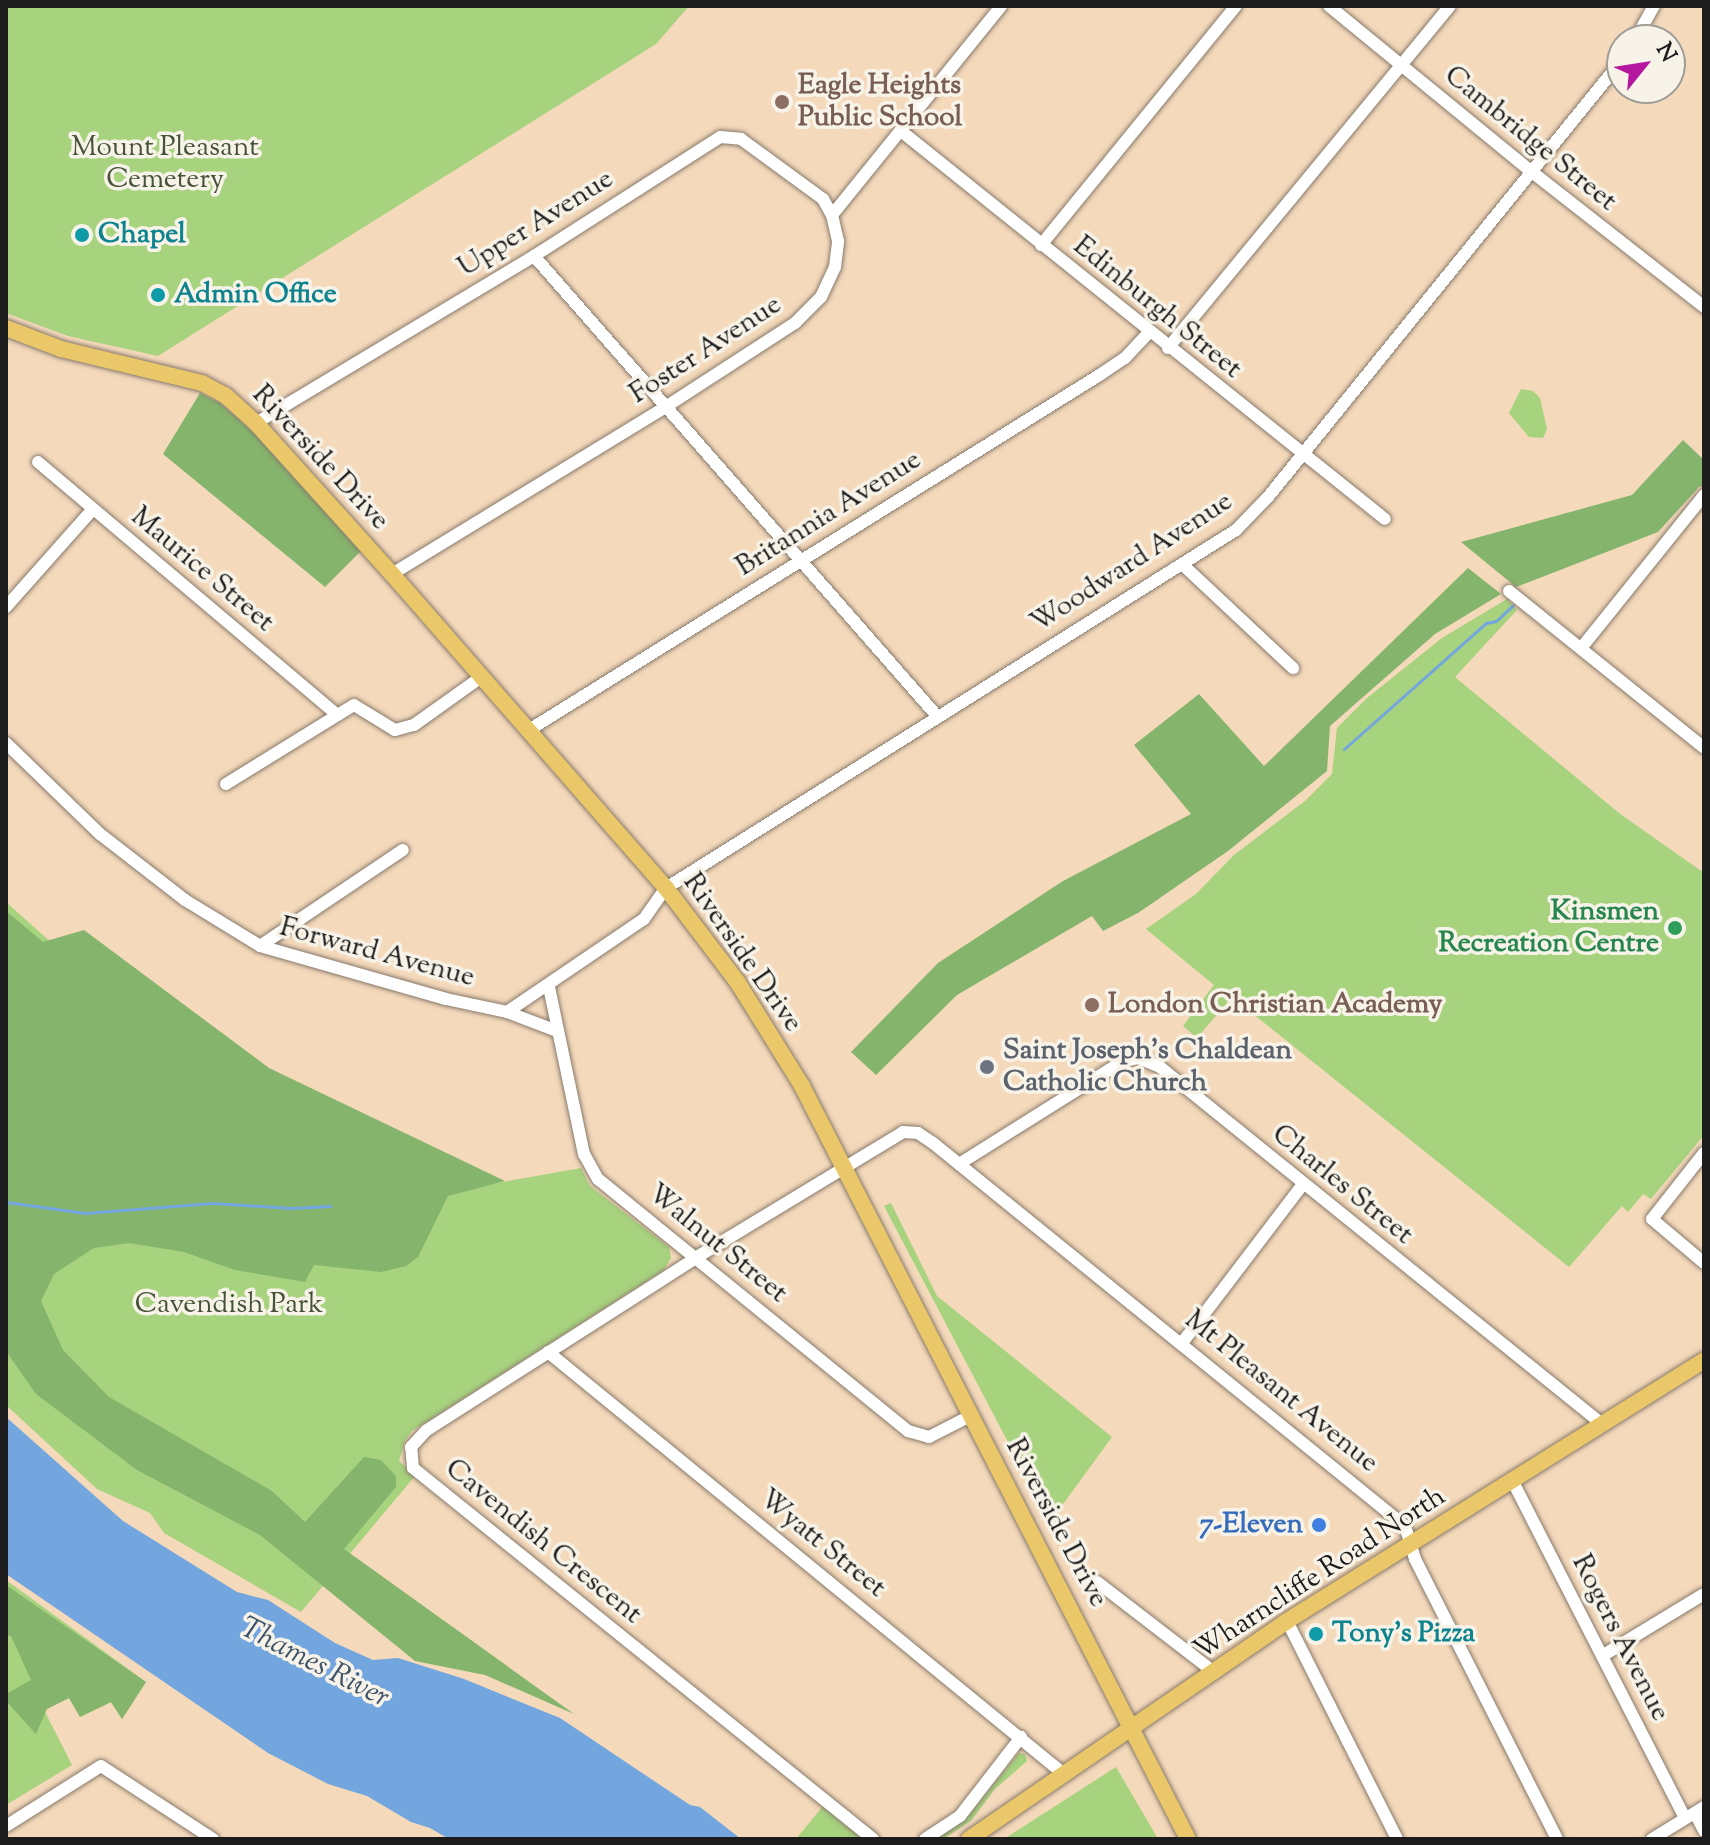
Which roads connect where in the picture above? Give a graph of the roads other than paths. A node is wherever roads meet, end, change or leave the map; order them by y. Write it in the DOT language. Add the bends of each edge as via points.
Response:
graph roads {
  1 [pos="1001,6"];
  2 [pos="1236,6"];
  3 [pos="1329,6"];
  4 [pos="1450,6"];
  5 [pos="1654,6"];
  6 [pos="1644,24"];
  7 [pos="1402,67"];
  8 [pos="1606,80"];
  9 [pos="901,131"];
  10 [pos="1532,172"];
  11 [pos="832,215"];
  12 [pos="1041,245"];
  13 [pos="534,256"];
  14 [pos="1704,307"];
  15 [pos="6,328"];
  16 [pos="1149,332"];
  17 [pos="1168,348"];
  18 [pos="667,406"];
  19 [pos="256,423"];
  20 [pos="1301,455"];
  21 [pos="38,462"];
  22 [pos="1704,495"];
  23 [pos="93,509"];
  24 [pos="1385,519"];
  25 [pos="803,559"];
  26 [pos="1183,565"];
  27 [pos="392,574"];
  28 [pos="1509,591"];
  29 [pos="6,607"];
  30 [pos="1582,647"];
  31 [pos="1293,668"];
  32 [pos="481,677"];
  33 [pos="336,714"];
  34 [pos="937,716"];
  35 [pos="529,730"];
  36 [pos="6,743"];
  37 [pos="1704,748"];
  38 [pos="226,784"];
  39 [pos="403,850"];
  40 [pos="666,888"];
  41 [pos="260,946"];
  42 [pos="549,987"];
  43 [pos="507,1012"];
  44 [pos="557,1031"];
  45 [pos="1704,1153"];
  46 [pos="959,1164"];
  47 [pos="842,1167"];
  48 [pos="1303,1184"];
  49 [pos="697,1257"];
  50 [pos="1704,1263"];
  51 [pos="1182,1343"];
  52 [pos="548,1352"];
  53 [pos="1704,1361"];
  54 [pos="970,1416"];
  55 [pos="1602,1424"];
  56 [pos="1512,1480"];
  57 [pos="1412,1543"];
  58 [pos="1097,1582"];
  59 [pos="1704,1594"];
  60 [pos="1287,1621"];
  61 [pos="1602,1656"];
  62 [pos="1215,1673"];
  63 [pos="1133,1729"];
  64 [pos="1021,1737"];
  65 [pos="1065,1775"];
  66 [pos="1694,1812"];
  67 [pos="6,1826"];
  68 [pos="1704,1831"];
  69 [pos="13,1839"];
  70 [pos="213,1839"];
  71 [pos="873,1839"];
  72 [pos="925,1839"];
  73 [pos="969,1839"];
  74 [pos="1188,1839"];
  75 [pos="1397,1839"];
  76 [pos="1557,1839"];
  77 [pos="1652,1839"];
  1 -- 9 [label="street"];
  2 -- 12 [label="street"];
  3 -- 7 [label="street, Cambridge Street"];
  4 -- 7 [label="street"];
  5 -- 6 [label="street"];
  7 -- 10 [label="street, Cambridge Street"];
  7 -- 17 [label="street"];
  8 -- 10 [label="street, Woodward Avenue"];
  9 -- 11 [label="street"];
  9 -- 12 [label="street, Edinburgh Street"];
  10 -- 14 [label="street, Cambridge Street"];
  10 -- 20 [label="street, Woodward Avenue"];
  11 -- 13 [label="street, Upper Avenue" via="823,199 741,139 720,137"];
  11 -- 18 [label="street, Foster Avenue" via="838,241 835,267 821,297 795,323"];
  12 -- 16 [label="street, Edinburgh Street"];
  13 -- 18 [label="street"];
  13 -- 19 [label="street, Upper Avenue"];
  15 -- 19 [label="main road, Riverside Drive" via="61,349 202,383 225,395"];
  16 -- 17 [label="street, Edinburgh Street"];
  16 -- 25 [label="street, Britannia Avenue" via="1125,358 1098,376"];
  17 -- 20 [label="street, Edinburgh Street"];
  18 -- 25 [label="street"];
  18 -- 27 [label="street, Foster Avenue"];
  19 -- 27 [label="main road, Riverside Drive"];
  20 -- 24 [label="street, Edinburgh Street"];
  20 -- 26 [label="street, Woodward Avenue" via="1236,530"];
  21 -- 23 [label="street, Maurice Street"];
  22 -- 30 [label="street"];
  23 -- 29 [label="street"];
  23 -- 33 [label="street, Maurice Street"];
  25 -- 34 [label="street"];
  25 -- 35 [label="street, Britannia Avenue"];
  26 -- 31 [label="street"];
  26 -- 34 [label="street, Woodward Avenue"];
  27 -- 32 [label="main road, Riverside Drive"];
  28 -- 30 [label="street"];
  30 -- 37 [label="street"];
  32 -- 33 [label="street" via="414,725 395,730 354,705"];
  32 -- 35 [label="main road, Riverside Drive"];
  33 -- 38 [label="street"];
  34 -- 40 [label="street, Woodward Avenue"];
  35 -- 40 [label="main road, Riverside Drive"];
  36 -- 41 [label="street, Forward Avenue" via="100,834 185,900"];
  39 -- 41 [label="street"];
  40 -- 42 [label="street, Forward Avenue" via="644,919"];
  40 -- 47 [label="main road, Riverside Drive" via="738,983 802,1086"];
  41 -- 43 [label="street, Forward Avenue"];
  42 -- 43 [label="street, Forward Avenue"];
  42 -- 44 [label="street, Walnut Street"];
  43 -- 44 [label="street"];
  44 -- 49 [label="street, Walnut Street" via="584,1154 598,1179"];
  45 -- 50 [label="street" via="1652,1219"];
  46 -- 47 [label="street, Mt Pleasant Avenue" via="918,1133 903,1132"];
  46 -- 48 [label="street, Charles Street" via="1123,1061 1138,1058 1160,1067"];
  46 -- 51 [label="street, Mt Pleasant Avenue"];
  47 -- 49 [label="street, Cavendish Crescent"];
  47 -- 54 [label="main road, Riverside Drive"];
  48 -- 51 [label="street"];
  48 -- 55 [label="street, Charles Street"];
  49 -- 52 [label="street, Cavendish Crescent"];
  49 -- 54 [label="street, Walnut Street" via="908,1431 929,1437"];
  51 -- 57 [label="street, Mt Pleasant Avenue" via="1372,1496 1405,1526"];
  52 -- 64 [label="street, Wyatt Street"];
  52 -- 71 [label="street, Cavendish Crescent" via="427,1430 411,1447 413,1468"];
  53 -- 55 [label="main road, Wharncliffe Road North"];
  54 -- 63 [label="main road, Riverside Drive"];
  55 -- 56 [label="main road, Wharncliffe Road North"];
  56 -- 57 [label="main road, Wharncliffe Road North"];
  56 -- 61 [label="street, Rogers Avenue"];
  57 -- 60 [label="main road, Wharncliffe Road North"];
  57 -- 76 [label="street, Mt Pleasant Avenue" via="1415,1559"];
  58 -- 62 [label="street"];
  59 -- 61 [label="street"];
  60 -- 62 [label="main road, Wharncliffe Road North"];
  60 -- 75 [label="street"];
  61 -- 66 [label="street, Rogers Avenue"];
  62 -- 63 [label="main road, Wharncliffe Road North"];
  63 -- 65 [label="main road, Wharncliffe Road North"];
  63 -- 74 [label="main road, Riverside Drive"];
  64 -- 65 [label="street, Wyatt Street"];
  64 -- 72 [label="street" via="960,1816"];
  65 -- 73 [label="main road, Wharncliffe Road North"];
  66 -- 68 [label="street, Rogers Avenue"];
  66 -- 77 [label="street"];
  67 -- 69 [label="street"];
  67 -- 70 [label="street" via="101,1766"];
}
